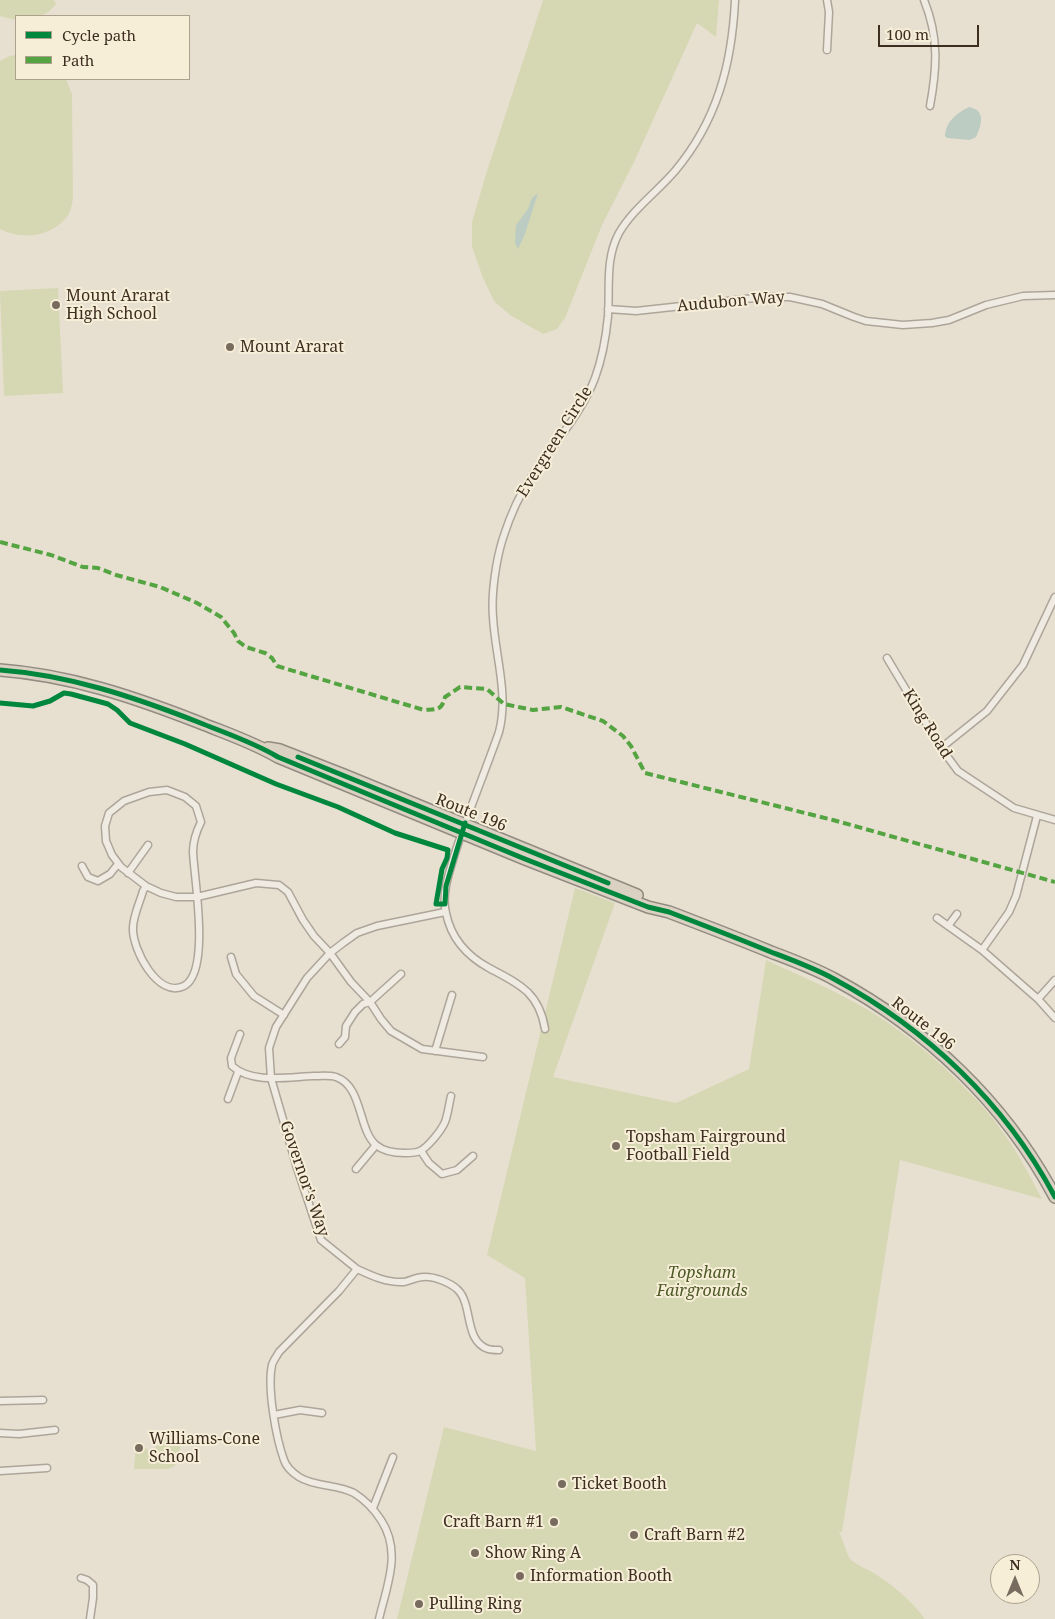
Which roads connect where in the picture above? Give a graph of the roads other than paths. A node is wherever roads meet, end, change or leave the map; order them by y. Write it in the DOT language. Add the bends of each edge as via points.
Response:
graph roads {
  1 [pos="735,0"];
  2 [pos="827,0"];
  3 [pos="924,0"];
  4 [pos="828,50"];
  5 [pos="930,106"];
  6 [pos="1055,295"];
  7 [pos="608,308"];
  8 [pos="1055,597"];
  9 [pos="887,658"];
  10 [pos="0,670"];
  11 [pos="941,748"];
  12 [pos="1037,816"];
  13 [pos="1055,820"];
  14 [pos="463,828"];
  15 [pos="148,845"];
  16 [pos="118,864"];
  17 [pos="82,866"];
  18 [pos="128,873"];
  19 [pos="146,886"];
  20 [pos="196,897"];
  21 [pos="445,912"];
  22 [pos="956,914"];
  23 [pos="937,918"];
  24 [pos="948,926"];
  25 [pos="982,950"];
  26 [pos="330,953"];
  27 [pos="230,958"];
  28 [pos="401,974"];
  29 [pos="1055,980"];
  30 [pos="452,995"];
  31 [pos="1038,999"];
  32 [pos="370,1002"];
  33 [pos="284,1015"];
  34 [pos="1055,1018"];
  35 [pos="545,1029"];
  36 [pos="240,1034"];
  37 [pos="339,1044"];
  38 [pos="435,1051"];
  39 [pos="483,1057"];
  40 [pos="238,1072"];
  41 [pos="271,1078"];
  42 [pos="451,1096"];
  43 [pos="228,1099"];
  44 [pos="376,1145"];
  45 [pos="421,1151"];
  46 [pos="473,1156"];
  47 [pos="356,1169"];
  48 [pos="1055,1197"];
  49 [pos="357,1269"];
  50 [pos="499,1350"];
  51 [pos="43,1400"];
  52 [pos="0,1401"];
  53 [pos="322,1413"];
  54 [pos="274,1415"];
  55 [pos="55,1430"];
  56 [pos="0,1433"];
  57 [pos="393,1457"];
  58 [pos="47,1468"];
  59 [pos="0,1471"];
  60 [pos="373,1508"];
  61 [pos="81,1578"];
  62 [pos="90,1619"];
  63 [pos="379,1619"];
  1 -- 7 [label="street, Evergreen Circle" via="730,47 718,100 694,147 628,219 619,234 609,260"];
  2 -- 4 [label="street"];
  3 -- 5 [label="street" via="936,44"];
  6 -- 7 [label="street, Audubon Way" via="1022,296 986,305 949,320 903,325 866,321 822,304 790,297 636,311"];
  7 -- 14 [label="street, Evergreen Circle" via="606,336 595,378 572,422 517,502 503,538 492,616 504,704 502,721"];
  8 -- 11 [label="street" via="1023,666 987,711"];
  9 -- 11 [label="street, King Road"];
  10 -- 14 [label="highway, Route 196" via="60,678 110,690 259,746 280,750"];
  11 -- 12 [label="street, King Road" via="958,771 1014,808"];
  12 -- 13 [label="street, King Road"];
  12 -- 25 [label="street" via="1010,912"];
  14 -- 21 [label="street, Evergreen Circle" via="446,886"];
  14 -- 48 [label="highway, Route 196" via="650,900 669,912 802,964 884,1008 966,1075 1000,1113 1038,1166"];
  15 -- 18 [label="street"];
  16 -- 17 [label="street" via="110,874 98,880 88,877"];
  16 -- 18 [label="street"];
  16 -- 20 [label="street" via="106,841 105,826 109,813 124,801 149,792 167,790 184,797 196,806 201,822 193,851"];
  18 -- 19 [label="street"];
  19 -- 20 [label="street" via="176,897"];
  19 -- 20 [label="street" via="133,928 136,945 157,982 170,988 184,986 192,977 196,964 200,929"];
  20 -- 26 [label="street" via="256,883 279,885 288,892 314,936"];
  21 -- 26 [label="street, Governor's Way" via="357,933"];
  21 -- 35 [label="street" via="456,939 470,956 516,982 535,1000"];
  22 -- 24 [label="street"];
  23 -- 24 [label="street"];
  24 -- 25 [label="street"];
  25 -- 31 [label="street"];
  26 -- 32 [label="street"];
  26 -- 33 [label="street, Governor's Way" via="307,978"];
  27 -- 33 [label="street" via="236,974 254,996"];
  28 -- 32 [label="street"];
  29 -- 31 [label="street"];
  30 -- 38 [label="street"];
  31 -- 34 [label="street"];
  32 -- 37 [label="street" via="355,1012"];
  32 -- 38 [label="street" via="391,1031 422,1049"];
  33 -- 41 [label="street, Governor's Way" via="269,1048"];
  36 -- 40 [label="street" via="231,1058 232,1066"];
  38 -- 39 [label="street"];
  40 -- 41 [label="street"];
  40 -- 43 [label="street"];
  41 -- 44 [label="street" via="324,1076 344,1082 354,1095"];
  41 -- 49 [label="street, Governor's Way" via="321,1240"];
  42 -- 45 [label="street" via="444,1122 435,1138"];
  44 -- 45 [label="street" via="396,1153"];
  44 -- 47 [label="street"];
  45 -- 46 [label="street" via="442,1174 457,1170"];
  49 -- 50 [label="street, Governor's Way" via="380,1280 404,1282 424,1277 442,1280 458,1290 477,1341 488,1349"];
  49 -- 54 [label="street" via="279,1352 272,1364"];
  51 -- 52 [label="street"];
  53 -- 54 [label="street" via="300,1410"];
  54 -- 60 [label="street" via="285,1462 292,1471 310,1482 353,1493"];
  55 -- 56 [label="street"];
  57 -- 60 [label="street"];
  58 -- 59 [label="street"];
  60 -- 63 [label="street" via="388,1530 393,1559"];
  61 -- 62 [label="street" via="93,1585"];
}
